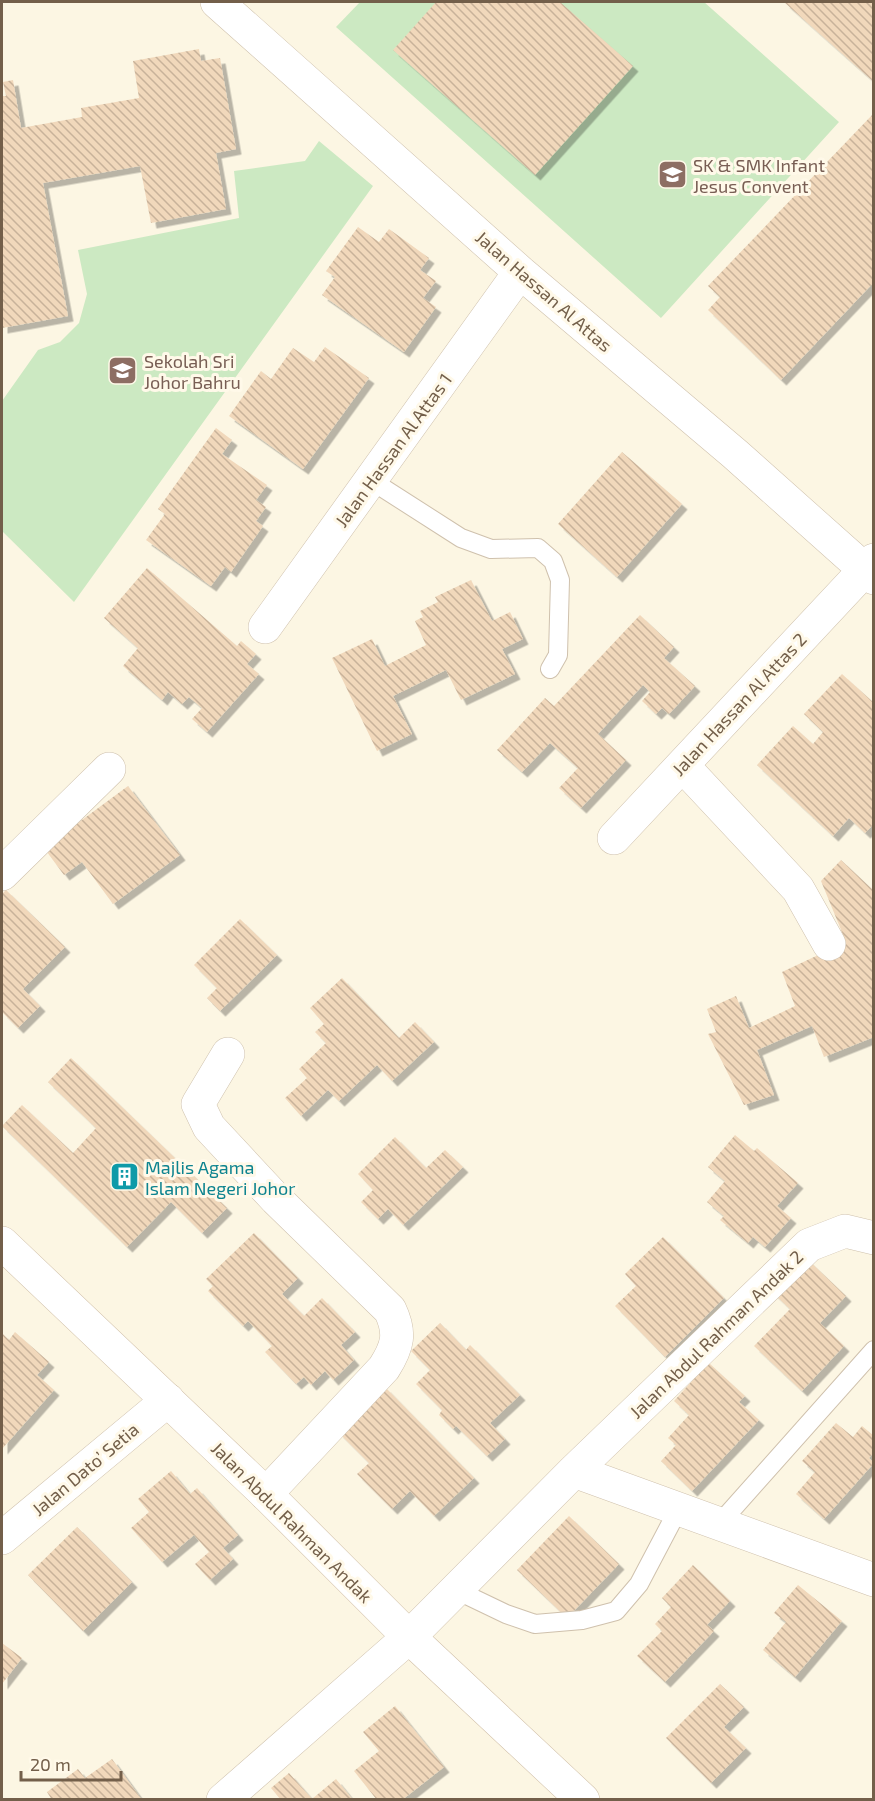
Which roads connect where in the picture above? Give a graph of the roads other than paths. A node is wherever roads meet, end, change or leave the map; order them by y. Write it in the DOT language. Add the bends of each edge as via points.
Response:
graph roads {
  1 [pos="217,2"];
  2 [pos="520,272"];
  3 [pos="372,481"];
  4 [pos="870,569"];
  5 [pos="265,627"];
  6 [pos="550,669"];
  7 [pos="683,766"];
  8 [pos="109,769"];
  9 [pos="614,838"];
  10 [pos="2,874"];
  11 [pos="829,944"];
  12 [pos="228,1054"];
  13 [pos="873,1238"];
  14 [pos="2,1243"];
  15 [pos="873,1350"];
  16 [pos="168,1400"];
  17 [pos="574,1471"];
  18 [pos="266,1494"];
  19 [pos="679,1508"];
  20 [pos="720,1523"];
  21 [pos="2,1538"];
  22 [pos="873,1580"];
  23 [pos="456,1590"];
  24 [pos="408,1637"];
  25 [pos="224,1800"];
  26 [pos="583,1800"];
  1 -- 2 [label="street, Jalan Hassan Al Attas"];
  2 -- 3 [label="street, Jalan Hassan Al Attas 1"];
  2 -- 4 [label="street, Jalan Hassan Al Attas"];
  3 -- 5 [label="street, Jalan Hassan Al Attas 1"];
  3 -- 6 [label="lane" via="461,538 491,549 538,548 553,561 560,580 558,655"];
  4 -- 7 [label="street, Jalan Hassan Al Attas 2"];
  7 -- 9 [label="street, Jalan Hassan Al Attas 2"];
  7 -- 11 [label="street" via="798,890"];
  8 -- 10 [label="street"];
  12 -- 18 [label="street" via="198,1104 209,1127 390,1310 397,1325 394,1351 384,1368"];
  13 -- 17 [label="street, Jalan Abdul Rahman Andak 2" via="845,1231 809,1245"];
  14 -- 16 [label="street, Jalan Abdul Rahman Andak"];
  15 -- 20 [label="lane"];
  16 -- 18 [label="street, Jalan Abdul Rahman Andak"];
  16 -- 21 [label="street, Jalan Dato’ Setia"];
  17 -- 19 [label="street"];
  17 -- 23 [label="street, Jalan Abdul Rahman Andak 2"];
  18 -- 24 [label="street, Jalan Abdul Rahman Andak"];
  19 -- 20 [label="street"];
  19 -- 23 [label="lane" via="639,1584 616,1611 582,1620 535,1624"];
  20 -- 22 [label="street"];
  23 -- 24 [label="street, Jalan Abdul Rahman Andak 2"];
  24 -- 25 [label="street, Jalan Abdul Rahman Andak 2"];
  24 -- 26 [label="street, Jalan Abdul Rahman Andak"];
}
